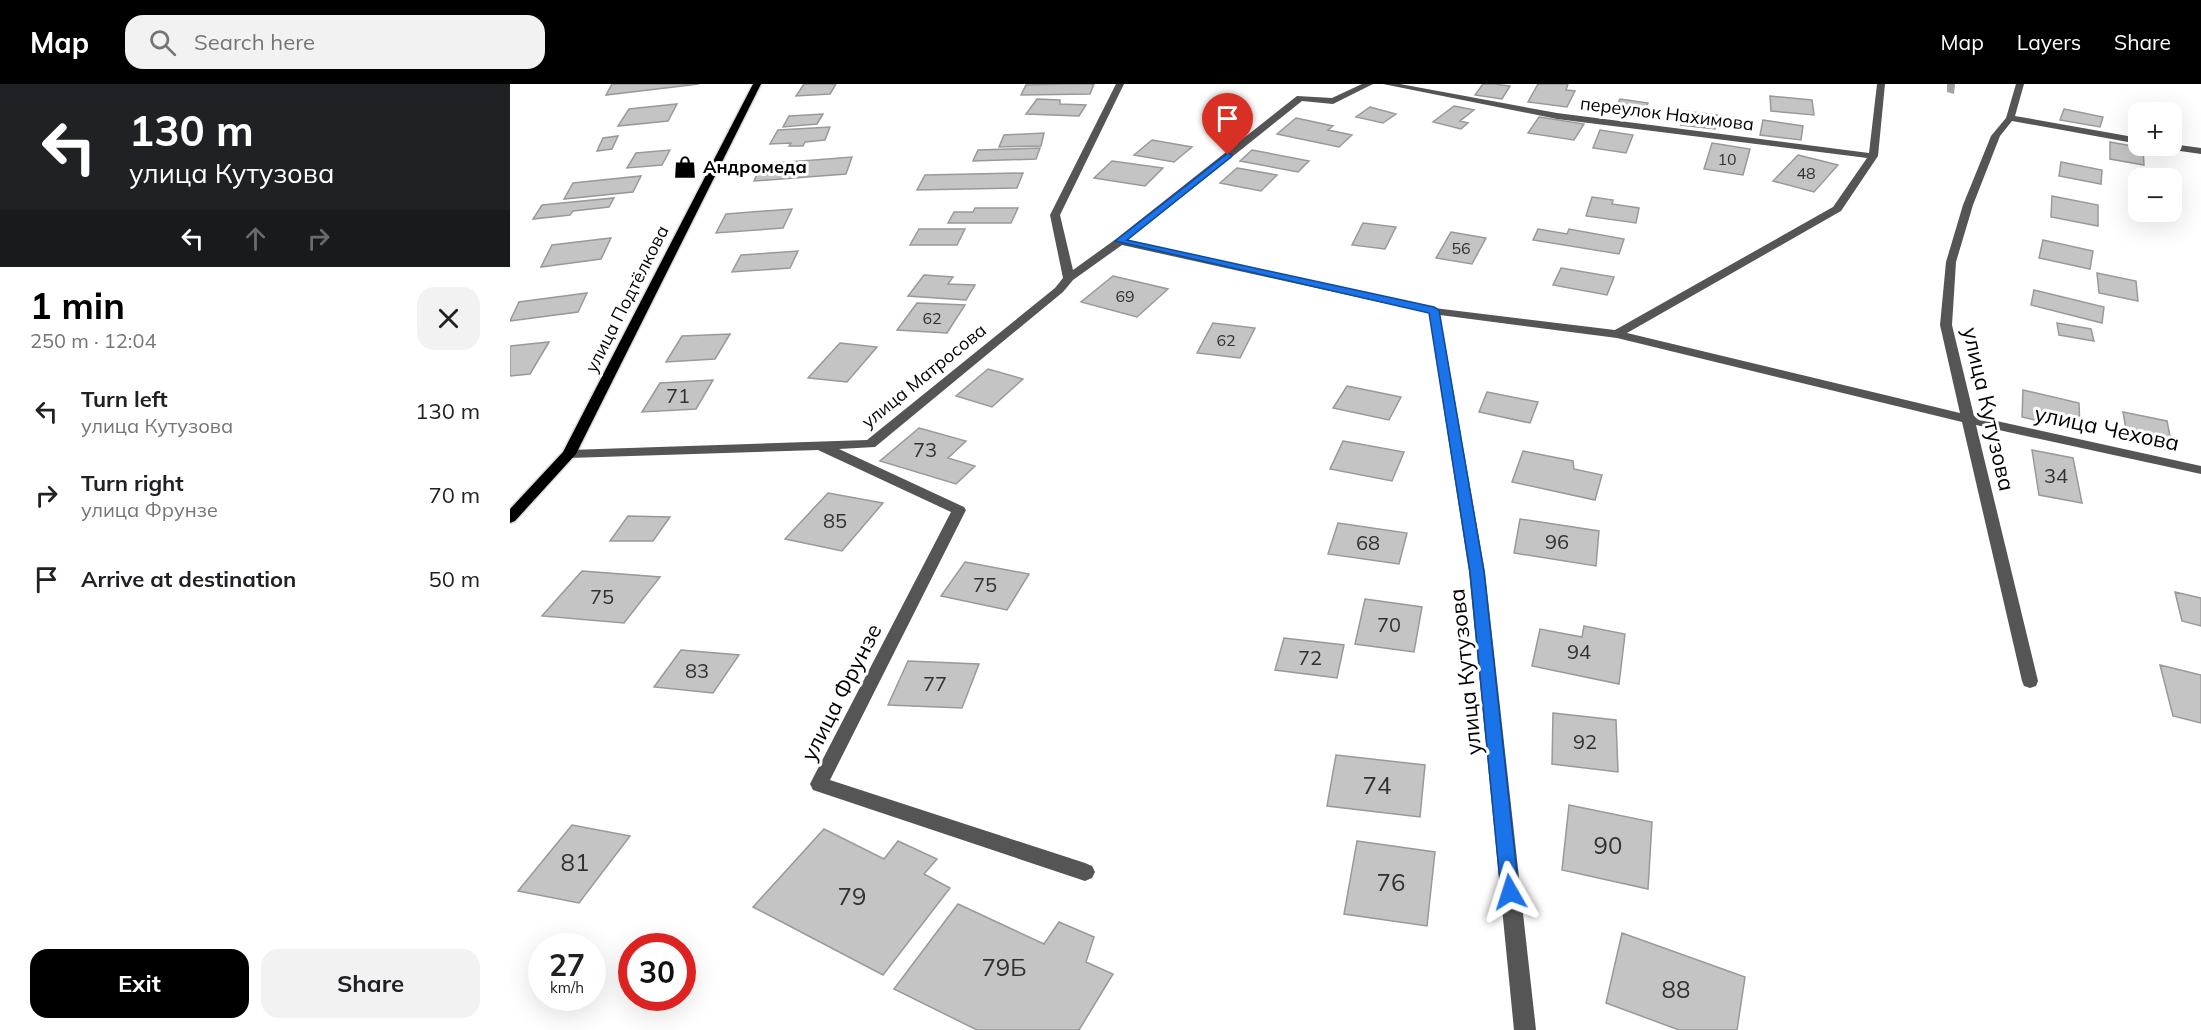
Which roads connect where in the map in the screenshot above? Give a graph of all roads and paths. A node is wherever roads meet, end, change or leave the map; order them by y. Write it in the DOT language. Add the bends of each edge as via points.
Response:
graph roads {
  1 [pos="757,84"];
  2 [pos="1120,84"];
  3 [pos="1369,84"];
  4 [pos="1387,84"];
  5 [pos="1881,84"];
  6 [pos="2020,84"];
  7 [pos="2010,118"];
  8 [pos="2128,139"];
  9 [pos="2182,149"];
  10 [pos="2201,152"];
  11 [pos="1873,156"];
  12 [pos="1120,241"];
  13 [pos="1069,278"];
  14 [pos="1434,310"];
  15 [pos="1617,334"];
  16 [pos="1968,419"];
  17 [pos="818,444"];
  18 [pos="569,453"];
  19 [pos="2201,470"];
  20 [pos="510,518"];
  21 [pos="2030,681"];
  22 [pos="1085,872"];
  23 [pos="1525,1030"];
  1 -- 18 [label="main road, улица Подтёлкова"];
  2 -- 13 [label="street" via="1055,215"];
  3 -- 12 [label="street" via="1333,101 1300,98"];
  4 -- 11 [label="street, переулок Нахимова" via="1557,116"];
  5 -- 11 [label="street"];
  6 -- 7 [label="street, улица Кутузова"];
  7 -- 8 [label="street"];
  7 -- 16 [label="street, улица Кутузова" via="1996,136 1968,205 1951,262 1946,325"];
  9 -- 10 [label="street"];
  11 -- 15 [label="street" via="1837,209"];
  12 -- 13 [label="street"];
  12 -- 14 [label="street"];
  13 -- 17 [label="street, улица Матросова" via="870,444"];
  14 -- 15 [label="street"];
  14 -- 23 [label="street, улица Кутузова" via="1477,572"];
  15 -- 16 [label="street, улица Чехова"];
  16 -- 19 [label="street, улица Чехова"];
  16 -- 21 [label="street, улица Кутузова"];
  17 -- 18 [label="street, улица Матросова"];
  17 -- 22 [label="street, улица Фрунзе" via="959,510 819,784"];
  18 -- 20 [label="main road, улица Подтёлкова"];
}
